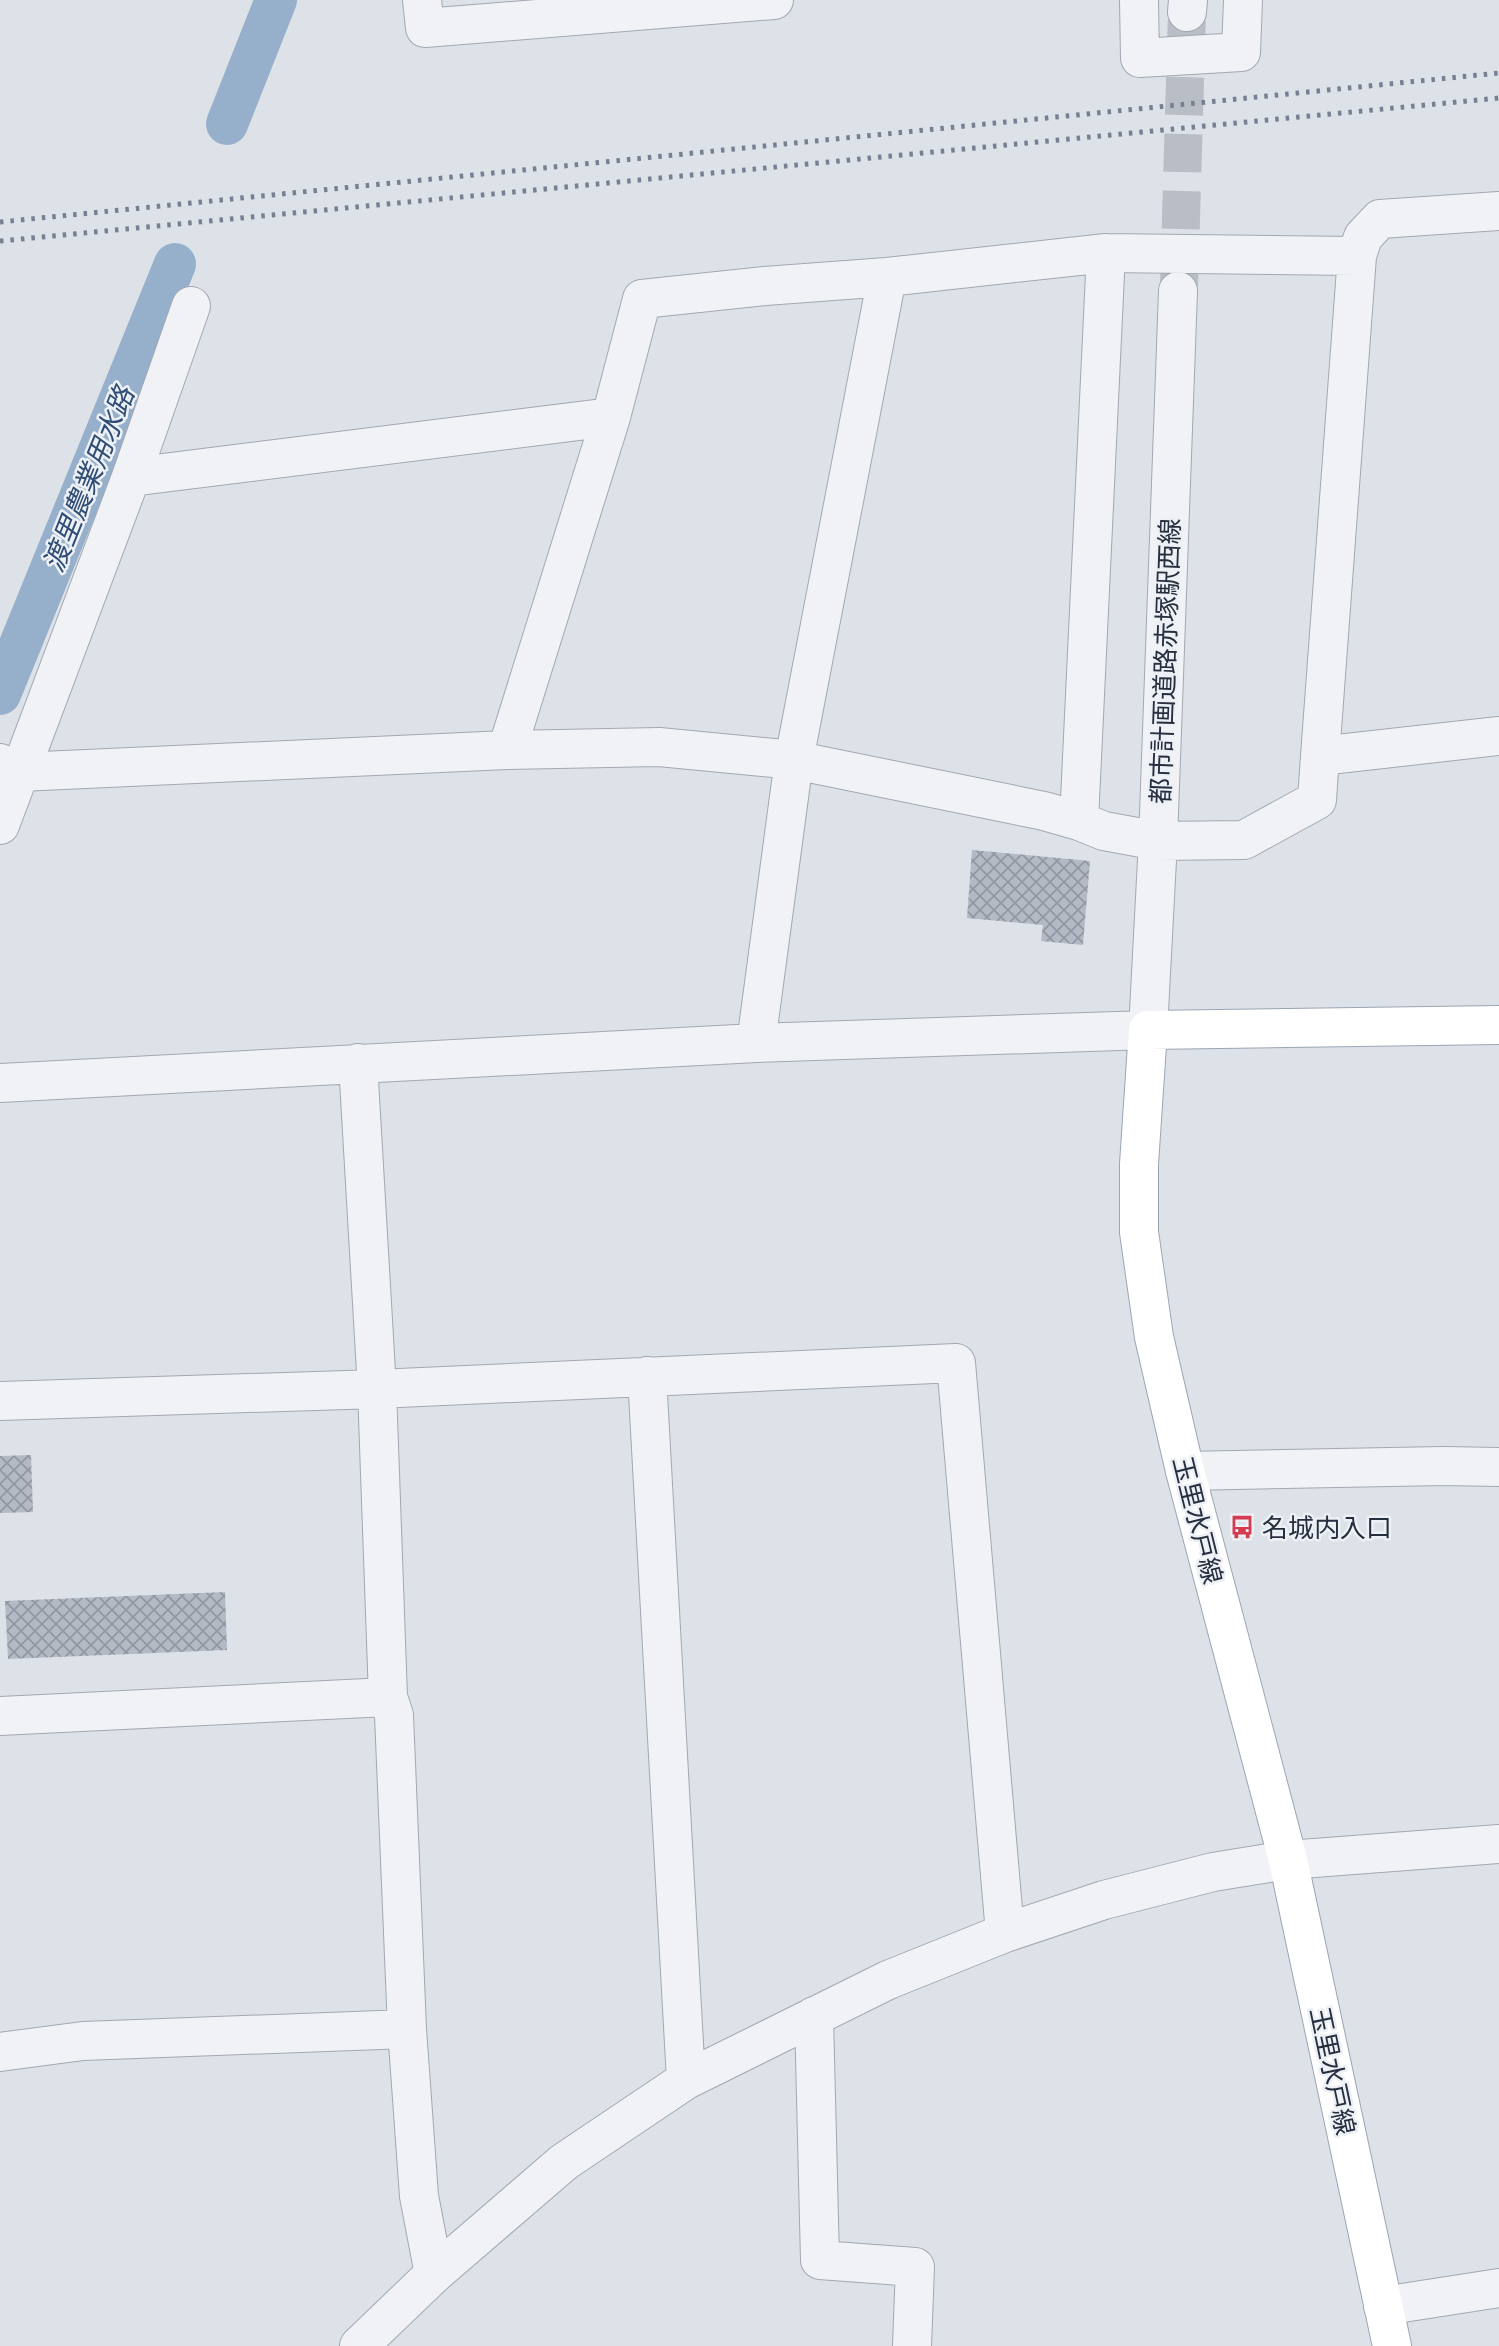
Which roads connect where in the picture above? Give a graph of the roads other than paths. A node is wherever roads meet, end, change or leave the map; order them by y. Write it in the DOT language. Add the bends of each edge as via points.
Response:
graph roads {
  1 [pos="422,0"];
  2 [pos="774,0"];
  3 [pos="1139,0"];
  4 [pos="1248,4"];
  5 [pos="1499,211"];
  6 [pos="1106,253"];
  7 [pos="1357,256"];
  8 [pos="887,277"];
  9 [pos="1178,291"];
  10 [pos="191,306"];
  11 [pos="611,417"];
  12 [pos="131,477"];
  13 [pos="1499,736"];
  14 [pos="507,750"];
  15 [pos="1320,756"];
  16 [pos="794,761"];
  17 [pos="10,767"];
  18 [pos="1079,821"];
  19 [pos="0,825"];
  20 [pos="1158,841"];
  21 [pos="1499,1024"];
  22 [pos="1148,1030"];
  23 [pos="756,1043"];
  24 [pos="358,1063"];
  25 [pos="0,1083"];
  26 [pos="647,1376"];
  27 [pos="377,1389"];
  28 [pos="0,1401"];
  29 [pos="1499,1467"];
  30 [pos="1185,1471"];
  31 [pos="388,1697"];
  32 [pos="0,1716"];
  33 [pos="1499,1844"];
  34 [pos="1288,1860"];
  35 [pos="1005,1933"];
  36 [pos="814,2016"];
  37 [pos="407,2029"];
  38 [pos="0,2052"];
  39 [pos="686,2080"];
  40 [pos="434,2274"];
  41 [pos="1499,2288"];
  42 [pos="1383,2306"];
  43 [pos="359,2346"];
  44 [pos="912,2346"];
  45 [pos="1392,2346"];
  1 -- 2 [label="street" via="425,28"];
  3 -- 4 [label="street" via="1140,58 1241,52"];
  5 -- 7 [label="street" via="1380,219 1363,237"];
  6 -- 7 [label="street"];
  6 -- 8 [label="street"];
  6 -- 18 [label="street"];
  7 -- 15 [label="street"];
  8 -- 11 [label="street" via="642,299"];
  8 -- 16 [label="street"];
  9 -- 20 [label="street, 都市計画道路赤塚駅西線"];
  10 -- 12 [label="street"];
  11 -- 12 [label="street"];
  11 -- 14 [label="street"];
  12 -- 17 [label="street"];
  13 -- 15 [label="street"];
  14 -- 16 [label="street" via="659,747"];
  14 -- 17 [label="street"];
  15 -- 20 [label="street" via="1317,800 1244,840"];
  16 -- 18 [label="street"];
  16 -- 23 [label="street"];
  17 -- 19 [label="street"];
  18 -- 20 [label="street" via="1104,831"];
  20 -- 22 [label="street, 都市計画道路赤塚駅西線"];
  21 -- 22 [label="main road"];
  22 -- 23 [label="street"];
  22 -- 30 [label="main road, 玉里水戸線" via="1139,1232 1154,1337"];
  23 -- 24 [label="street"];
  24 -- 25 [label="street"];
  24 -- 27 [label="street"];
  26 -- 27 [label="street"];
  26 -- 35 [label="street" via="956,1363"];
  26 -- 39 [label="street"];
  27 -- 28 [label="street"];
  27 -- 31 [label="street"];
  29 -- 30 [label="street"];
  30 -- 34 [label="main road, 玉里水戸線"];
  31 -- 32 [label="street"];
  31 -- 37 [label="street" via="394,1715"];
  33 -- 34 [label="street"];
  34 -- 35 [label="street" via="1213,1872 1104,1900"];
  34 -- 42 [label="main road, 玉里水戸線"];
  35 -- 36 [label="street" via="888,1980"];
  36 -- 39 [label="street"];
  36 -- 44 [label="street" via="820,2260 915,2267"];
  37 -- 38 [label="street" via="83,2041"];
  37 -- 40 [label="street" via="419,2196"];
  39 -- 40 [label="street" via="564,2162"];
  40 -- 43 [label="street"];
  41 -- 42 [label="street"];
  42 -- 45 [label="main road, 玉里水戸線"];
}
